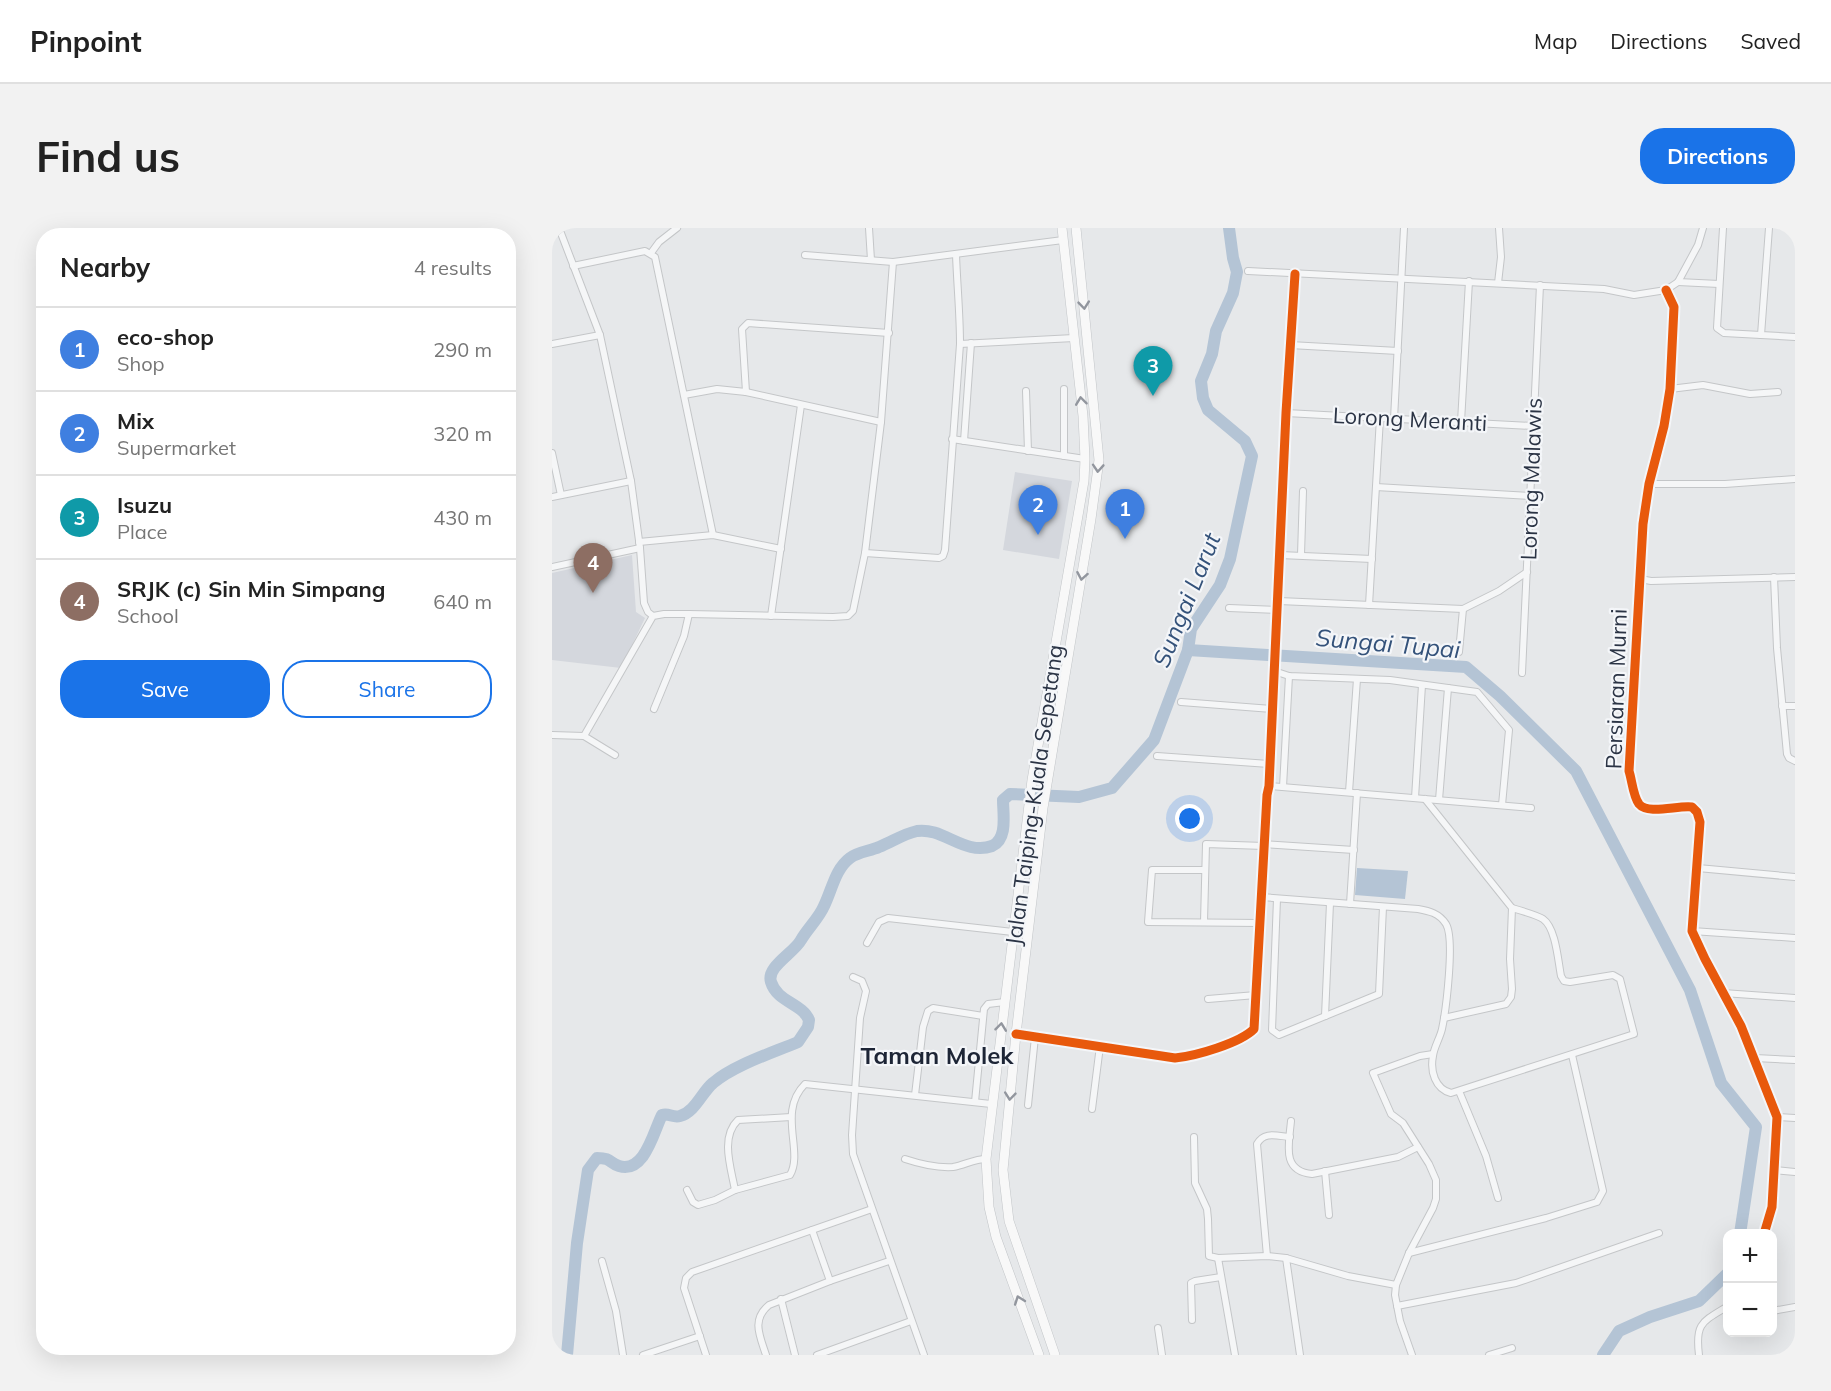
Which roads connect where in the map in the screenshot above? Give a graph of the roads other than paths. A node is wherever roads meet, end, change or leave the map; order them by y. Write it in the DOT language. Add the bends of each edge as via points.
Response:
graph roads {
  1 [pos="559,228"];
  2 [pos="677,228"];
  3 [pos="869,228"];
  4 [pos="1062,228"];
  5 [pos="1076,228"];
  6 [pos="1404,228"];
  7 [pos="1498,228"];
  8 [pos="1703,228"];
  9 [pos="1723,228"];
  10 [pos="1769,228"];
  11 [pos="1063,240"];
  12 [pos="651,253"];
  13 [pos="956,254"];
  14 [pos="805,255"];
  15 [pos="871,260"];
  16 [pos="893,262"];
  17 [pos="573,266"];
  18 [pos="1248,272"];
  19 [pos="1295,274"];
  20 [pos="1402,278"];
  21 [pos="1469,281"];
  22 [pos="1678,282"];
  23 [pos="1498,283"];
  24 [pos="1719,284"];
  25 [pos="1540,285"];
  26 [pos="1666,290"];
  27 [pos="889,333"];
  28 [pos="600,335"];
  29 [pos="1761,335"];
  30 [pos="1795,337"];
  31 [pos="1074,338"];
  32 [pos="971,343"];
  33 [pos="960,344"];
  34 [pos="552,345"];
  35 [pos="1290,345"];
  36 [pos="1398,351"];
  37 [pos="1064,389"];
  38 [pos="1670,389"];
  39 [pos="1026,391"];
  40 [pos="746,392"];
  41 [pos="1778,392"];
  42 [pos="684,395"];
  43 [pos="801,405"];
  44 [pos="1286,413"];
  45 [pos="1380,418"];
  46 [pos="1395,419"];
  47 [pos="881,422"];
  48 [pos="1461,422"];
  49 [pos="1533,426"];
  50 [pos="952,439"];
  51 [pos="964,441"];
  52 [pos="1028,451"];
  53 [pos="552,453"];
  54 [pos="1064,456"];
  55 [pos="1085,459"];
  56 [pos="1795,479"];
  57 [pos="631,481"];
  58 [pos="1649,484"];
  59 [pos="1376,487"];
  60 [pos="1303,491"];
  61 [pos="561,495"];
  62 [pos="552,496"];
  63 [pos="1530,496"];
  64 [pos="713,536"];
  65 [pos="640,545"];
  66 [pos="781,549"];
  67 [pos="865,554"];
  68 [pos="1280,555"];
  69 [pos="1300,555"];
  70 [pos="1372,559"];
  71 [pos="552,567"];
  72 [pos="1527,572"];
  73 [pos="1774,577"];
  74 [pos="1795,577"];
  75 [pos="1640,579"];
  76 [pos="1279,601"];
  77 [pos="1369,605"];
  78 [pos="1229,609"];
  79 [pos="1463,609"];
  80 [pos="1278,610"];
  81 [pos="689,614"];
  82 [pos="653,616"];
  83 [pos="771,616"];
  84 [pos="1459,652"];
  85 [pos="1274,667"];
  86 [pos="1522,673"];
  87 [pos="1289,676"];
  88 [pos="1358,679"];
  89 [pos="1422,685"];
  90 [pos="1448,688"];
  91 [pos="1181,702"];
  92 [pos="1795,705"];
  93 [pos="1782,706"];
  94 [pos="654,709"];
  95 [pos="1272,709"];
  96 [pos="552,735"];
  97 [pos="584,736"];
  98 [pos="615,754"];
  99 [pos="1157,756"];
  100 [pos="1795,761"];
  101 [pos="1269,764"];
  102 [pos="1269,786"];
  103 [pos="1283,787"];
  104 [pos="1349,792"];
  105 [pos="1357,793"];
  106 [pos="1415,798"];
  107 [pos="1425,799"];
  108 [pos="1439,800"];
  109 [pos="1502,805"];
  110 [pos="1531,808"];
  111 [pos="1264,845"];
  112 [pos="1354,850"];
  113 [pos="1698,868"];
  114 [pos="1205,870"];
  115 [pos="1795,878"];
  116 [pos="1261,897"];
  117 [pos="1277,899"];
  118 [pos="1330,903"];
  119 [pos="1350,904"];
  120 [pos="1383,907"];
  121 [pos="1512,908"];
  122 [pos="1204,922"];
  123 [pos="1260,923"];
  124 [pos="1692,931"];
  125 [pos="1013,932"];
  126 [pos="1795,938"];
  127 [pos="867,943"];
  128 [pos="853,976"];
  129 [pos="1723,993"];
  130 [pos="1256,995"];
  131 [pos="1795,998"];
  132 [pos="1208,999"];
  133 [pos="1005,1002"];
  134 [pos="983,1016"];
  135 [pos="1325,1016"];
  136 [pos="1444,1018"];
  137 [pos="1016,1034"];
  138 [pos="1035,1037"];
  139 [pos="1100,1046"];
  140 [pos="1433,1054"];
  141 [pos="1572,1055"];
  142 [pos="1755,1058"];
  143 [pos="1795,1060"];
  144 [pos="856,1088"];
  145 [pos="1459,1091"];
  146 [pos="915,1095"];
  147 [pos="975,1102"];
  148 [pos="992,1104"];
  149 [pos="1028,1105"];
  150 [pos="1092,1109"];
  151 [pos="791,1117"];
  152 [pos="1777,1117"];
  153 [pos="1795,1118"];
  154 [pos="1291,1121"];
  155 [pos="1194,1137"];
  156 [pos="1290,1137"];
  157 [pos="1418,1147"];
  158 [pos="905,1159"];
  159 [pos="986,1159"];
  160 [pos="1774,1170"];
  161 [pos="1325,1171"];
  162 [pos="1795,1172"];
  163 [pos="687,1190"];
  164 [pos="735,1190"];
  165 [pos="1498,1198"];
  166 [pos="872,1209"];
  167 [pos="1329,1215"];
  168 [pos="1765,1229"];
  169 [pos="812,1230"];
  170 [pos="1659,1233"];
  171 [pos="1409,1253"];
  172 [pos="1267,1256"];
  173 [pos="1218,1258"];
  174 [pos="1286,1258"];
  175 [pos="603,1261"];
  176 [pos="889,1261"];
  177 [pos="1221,1277"];
  178 [pos="830,1281"];
  179 [pos="1396,1285"];
  180 [pos="781,1299"];
  181 [pos="1397,1305"];
  182 [pos="1795,1307"];
  183 [pos="1723,1309"];
  184 [pos="1777,1310"];
  185 [pos="1192,1320"];
  186 [pos="911,1321"];
  187 [pos="1158,1328"];
  188 [pos="700,1335"];
  189 [pos="1512,1348"];
  190 [pos="623,1355"];
  191 [pos="643,1355"];
  192 [pos="706,1355"];
  193 [pos="766,1355"];
  194 [pos="795,1355"];
  195 [pos="817,1355"];
  196 [pos="924,1355"];
  197 [pos="1039,1355"];
  198 [pos="1054,1355"];
  199 [pos="1162,1355"];
  200 [pos="1235,1355"];
  201 [pos="1300,1355"];
  202 [pos="1412,1355"];
  203 [pos="1489,1355"];
  204 [pos="1699,1355"];
  1 -- 17 [label="street"];
  2 -- 12 [label="street"];
  3 -- 15 [label="street"];
  4 -- 11 [label="main road, Jalan Taiping-Kuala Sepetang"];
  5 -- 137 [label="main road, Jalan Taiping-Kuala Sepetang, one-way" via="1098,460 1092,519 1043,808"];
  6 -- 20 [label="street"];
  7 -- 23 [label="street"];
  8 -- 22 [label="street"];
  9 -- 24 [label="street"];
  10 -- 29 [label="street"];
  11 -- 13 [label="street"];
  11 -- 31 [label="main road, Jalan Taiping-Kuala Sepetang"];
  12 -- 17 [label="street"];
  12 -- 42 [label="street"];
  13 -- 16 [label="street"];
  13 -- 33 [label="street"];
  14 -- 15 [label="street"];
  15 -- 16 [label="street"];
  16 -- 27 [label="street"];
  17 -- 28 [label="street"];
  18 -- 19 [label="street"];
  19 -- 20 [label="street"];
  19 -- 35 [label="street"];
  20 -- 21 [label="street"];
  20 -- 36 [label="street"];
  21 -- 23 [label="street"];
  21 -- 48 [label="street"];
  22 -- 24 [label="street"];
  22 -- 26 [label="street"];
  23 -- 25 [label="street"];
  24 -- 29 [label="street" via="1719,330"];
  25 -- 26 [label="street" via="1634,295"];
  25 -- 49 [label="street, Lorong Malawis"];
  26 -- 38 [label="street, Persiaran Murni" via="1674,307"];
  27 -- 40 [label="street" via="748,323 742,329"];
  27 -- 47 [label="street"];
  28 -- 34 [label="street"];
  28 -- 57 [label="street"];
  29 -- 30 [label="street"];
  31 -- 32 [label="street"];
  55 -- 31 [label="main road, Jalan Taiping-Kuala Sepetang, one-way"];
  32 -- 33 [label="street"];
  32 -- 51 [label="street"];
  33 -- 50 [label="street"];
  35 -- 36 [label="street"];
  35 -- 44 [label="street"];
  36 -- 46 [label="street"];
  37 -- 54 [label="street"];
  38 -- 41 [label="street" via="1703,385 1750,394"];
  38 -- 58 [label="street, Persiaran Murni"];
  39 -- 52 [label="street"];
  40 -- 42 [label="street" via="717,389"];
  40 -- 43 [label="street"];
  42 -- 64 [label="street"];
  43 -- 47 [label="street"];
  43 -- 66 [label="street"];
  44 -- 45 [label="street, Lorong Meranti"];
  44 -- 68 [label="street"];
  45 -- 46 [label="street, Lorong Meranti"];
  45 -- 59 [label="street"];
  46 -- 48 [label="street, Lorong Meranti"];
  47 -- 67 [label="street"];
  48 -- 49 [label="street, Lorong Meranti"];
  49 -- 63 [label="street, Lorong Malawis"];
  50 -- 51 [label="street"];
  50 -- 67 [label="street" via="943,556"];
  51 -- 52 [label="street"];
  52 -- 54 [label="street"];
  53 -- 61 [label="street"];
  54 -- 55 [label="street"];
  55 -- 125 [label="main road, Jalan Taiping-Kuala Sepetang" via="1032,780"];
  56 -- 58 [label="street"];
  57 -- 61 [label="street"];
  57 -- 65 [label="street"];
  58 -- 75 [label="street, Persiaran Murni" via="1642,524"];
  59 -- 63 [label="street"];
  59 -- 70 [label="street"];
  60 -- 69 [label="street"];
  61 -- 62 [label="street"];
  63 -- 72 [label="street, Lorong Malawis"];
  64 -- 65 [label="street"];
  64 -- 66 [label="street"];
  65 -- 71 [label="street"];
  65 -- 82 [label="street" via="644,603"];
  66 -- 83 [label="street"];
  67 -- 83 [label="street" via="854,607 848,616"];
  68 -- 69 [label="street"];
  68 -- 76 [label="street"];
  69 -- 70 [label="street"];
  70 -- 77 [label="street"];
  72 -- 79 [label="street"];
  72 -- 86 [label="street, Lorong Malawis"];
  73 -- 74 [label="street"];
  73 -- 75 [label="street"];
  73 -- 93 [label="street"];
  75 -- 113 [label="street, Persiaran Murni" via="1629,771 1636,798 1644,808 1685,806 1697,812"];
  76 -- 77 [label="street"];
  76 -- 80 [label="street"];
  77 -- 79 [label="street"];
  78 -- 80 [label="street"];
  79 -- 84 [label="street"];
  80 -- 85 [label="street"];
  81 -- 82 [label="street"];
  81 -- 83 [label="street"];
  81 -- 94 [label="street"];
  82 -- 97 [label="street"];
  85 -- 87 [label="street"];
  85 -- 95 [label="street"];
  87 -- 88 [label="street"];
  87 -- 103 [label="street"];
  88 -- 89 [label="street"];
  88 -- 104 [label="street"];
  89 -- 90 [label="street"];
  89 -- 106 [label="street"];
  90 -- 108 [label="street"];
  90 -- 109 [label="street" via="1477,692 1509,730"];
  91 -- 95 [label="street"];
  92 -- 93 [label="street"];
  93 -- 100 [label="street" via="1787,754"];
  95 -- 101 [label="street"];
  96 -- 97 [label="street"];
  97 -- 98 [label="street"];
  99 -- 101 [label="street"];
  101 -- 102 [label="street"];
  102 -- 103 [label="street"];
  102 -- 111 [label="street"];
  103 -- 104 [label="street"];
  104 -- 105 [label="street"];
  105 -- 106 [label="street"];
  105 -- 112 [label="street"];
  106 -- 107 [label="street"];
  107 -- 108 [label="street"];
  107 -- 121 [label="street"];
  108 -- 109 [label="street"];
  109 -- 110 [label="street"];
  111 -- 112 [label="street"];
  111 -- 114 [label="street" via="1206,844"];
  111 -- 116 [label="street"];
  112 -- 119 [label="street"];
  113 -- 115 [label="street"];
  113 -- 124 [label="street, Persiaran Murni"];
  114 -- 122 [label="street"];
  114 -- 122 [label="street" via="1152,870 1148,922"];
  116 -- 117 [label="street"];
  116 -- 123 [label="street"];
  117 -- 118 [label="street"];
  117 -- 135 [label="street" via="1272,1030 1279,1035"];
  118 -- 119 [label="street"];
  118 -- 135 [label="street"];
  119 -- 120 [label="street"];
  120 -- 135 [label="street" via="1379,994"];
  120 -- 136 [label="street" via="1430,912 1445,923 1450,949"];
  121 -- 136 [label="street" via="1511,997 1506,1004"];
  121 -- 141 [label="street" via="1542,917 1551,928 1564,981 1613,975 1620,979 1634,1034"];
  122 -- 123 [label="street"];
  123 -- 130 [label="street"];
  124 -- 126 [label="street"];
  124 -- 129 [label="street"];
  125 -- 127 [label="street" via="888,918 879,922"];
  125 -- 133 [label="main road, Jalan Taiping-Kuala Sepetang"];
  128 -- 144 [label="street" via="862,981 866,991 860,1018"];
  129 -- 131 [label="street"];
  129 -- 142 [label="street"];
  130 -- 132 [label="street"];
  130 -- 139 [label="street" via="1254,1029 1247,1036 1187,1057 1162,1057"];
  133 -- 134 [label="street" via="988,1004"];
  148 -- 133 [label="main road, Jalan Taiping-Kuala Sepetang, one-way"];
  134 -- 146 [label="street" via="933,1008 928,1011"];
  134 -- 147 [label="street"];
  136 -- 140 [label="street"];
  137 -- 138 [label="street"];
  137 -- 198 [label="main road, Jalan Taiping-Kuala Sepetang, one-way" via="1003,1170 1005,1198 1009,1221"];
  138 -- 139 [label="street"];
  138 -- 149 [label="street"];
  139 -- 150 [label="street"];
  140 -- 145 [label="street" via="1438,1087 1451,1093"];
  140 -- 157 [label="street" via="1373,1073 1391,1114 1403,1123"];
  141 -- 145 [label="street"];
  141 -- 171 [label="street" via="1603,1191 1597,1202"];
  142 -- 143 [label="street"];
  142 -- 152 [label="street"];
  144 -- 146 [label="street"];
  144 -- 151 [label="street" via="805,1084 799,1090"];
  144 -- 166 [label="street" via="854,1154"];
  145 -- 165 [label="street" via="1486,1156"];
  146 -- 147 [label="street"];
  147 -- 148 [label="street"];
  148 -- 159 [label="main road, Jalan Taiping-Kuala Sepetang"];
  151 -- 164 [label="street" via="794,1164 790,1175"];
  151 -- 164 [label="street" via="738,1120 732,1125 728,1139"];
  152 -- 153 [label="street"];
  152 -- 160 [label="street"];
  154 -- 156 [label="street"];
  155 -- 173 [label="street" via="1195,1183 1207,1209 1208,1253"];
  156 -- 161 [label="street" via="1289,1158 1293,1168 1300,1173"];
  156 -- 172 [label="street" via="1266,1135 1257,1144"];
  157 -- 161 [label="street" via="1398,1157"];
  157 -- 171 [label="street" via="1436,1180 1436,1199"];
  158 -- 159 [label="street" via="951,1167"];
  197 -- 159 [label="main road, Jalan Taiping-Kuala Sepetang, one-way" via="996,1237 989,1207"];
  160 -- 162 [label="street"];
  160 -- 168 [label="street" via="1772,1207"];
  161 -- 167 [label="street"];
  163 -- 164 [label="street" via="698,1205"];
  166 -- 169 [label="street"];
  166 -- 176 [label="street"];
  169 -- 178 [label="street"];
  169 -- 188 [label="street" via="692,1272 684,1288"];
  170 -- 181 [label="street" via="1516,1283"];
  171 -- 179 [label="street"];
  172 -- 173 [label="street"];
  172 -- 174 [label="street"];
  173 -- 177 [label="street"];
  174 -- 179 [label="street"];
  174 -- 201 [label="street"];
  175 -- 190 [label="street"];
  176 -- 178 [label="street"];
  176 -- 186 [label="street"];
  177 -- 185 [label="street" via="1191,1283"];
  177 -- 200 [label="street"];
  178 -- 180 [label="street"];
  179 -- 181 [label="street"];
  180 -- 193 [label="street" via="762,1311 758,1320"];
  180 -- 194 [label="street"];
  181 -- 202 [label="street"];
  182 -- 184 [label="street"];
  183 -- 204 [label="street" via="1703,1323 1697,1334"];
  186 -- 195 [label="street"];
  186 -- 196 [label="street"];
  187 -- 199 [label="street"];
  188 -- 191 [label="street"];
  188 -- 192 [label="street"];
  189 -- 203 [label="street"];
}
